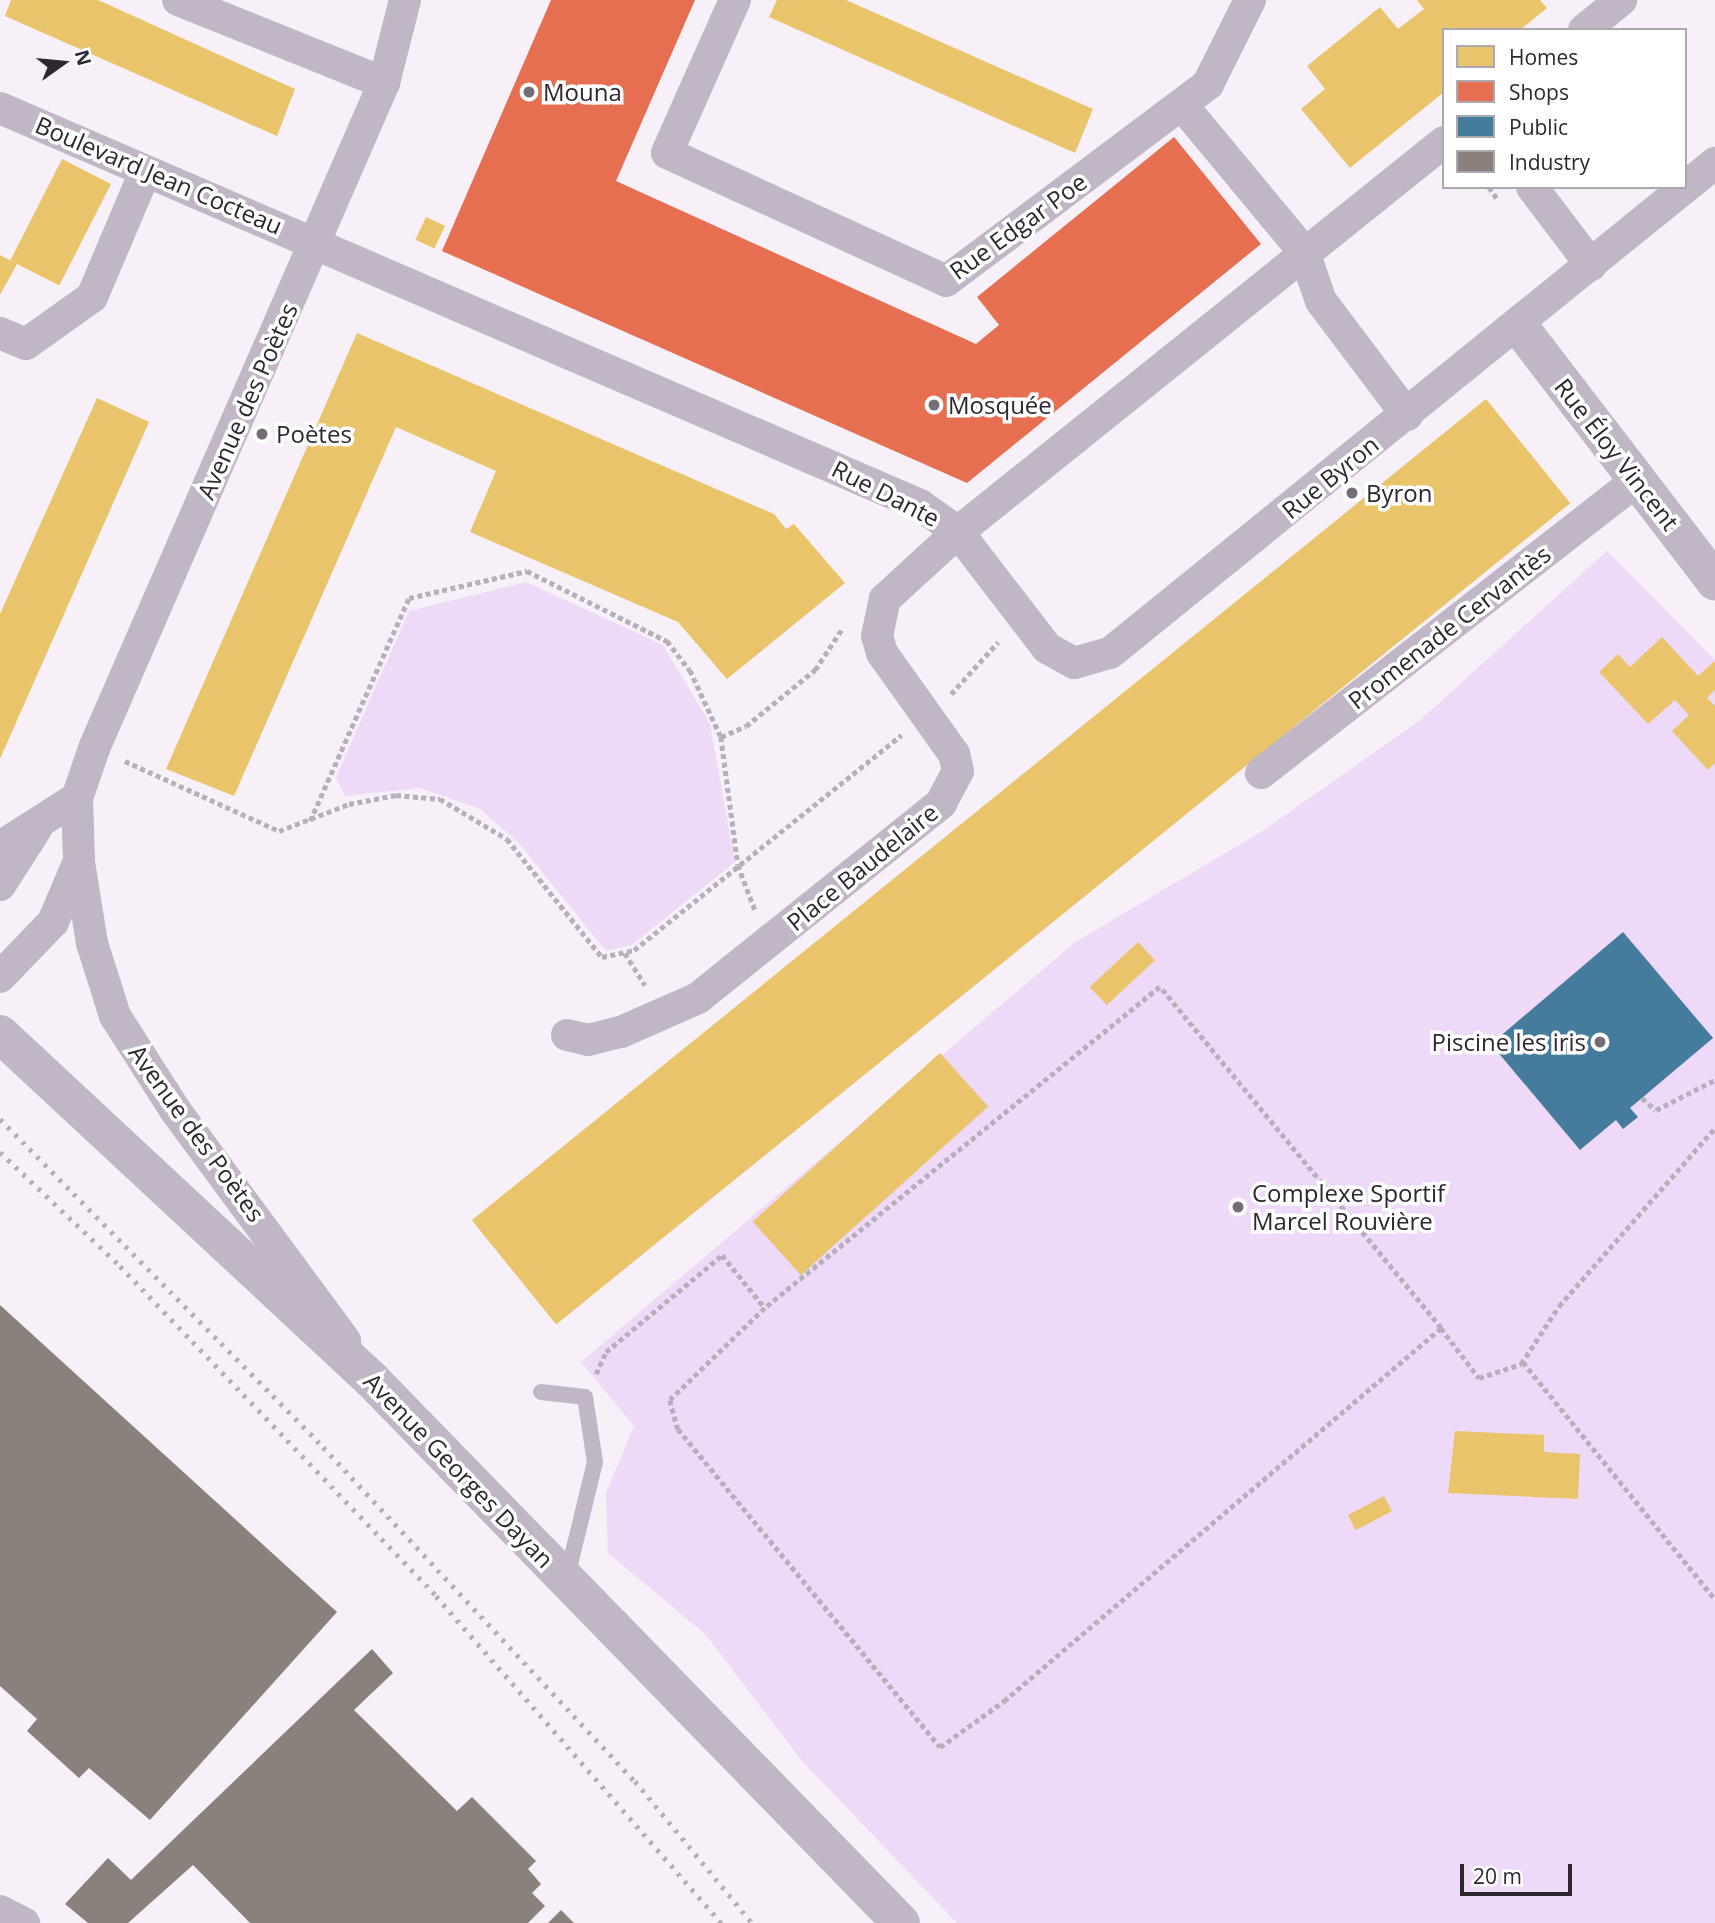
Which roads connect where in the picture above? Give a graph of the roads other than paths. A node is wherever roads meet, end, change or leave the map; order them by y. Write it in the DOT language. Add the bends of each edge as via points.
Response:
graph roads {
  1 [pos="178,0"];
  2 [pos="405,0"];
  3 [pos="735,0"];
  4 [pos="1250,0"];
  5 [pos="1621,0"];
  6 [pos="1586,28"];
  7 [pos="384,83"];
  8 [pos="1182,105"];
  9 [pos="0,108"];
  10 [pos="1442,144"];
  11 [pos="1715,163"];
  12 [pos="145,172"];
  13 [pos="1687,186"];
  14 [pos="1534,189"];
  15 [pos="1683,189"];
  16 [pos="318,241"];
  17 [pos="1304,252"];
  18 [pos="1591,265"];
  19 [pos="1519,326"];
  20 [pos="0,333"];
  21 [pos="1407,415"];
  22 [pos="1638,481"];
  23 [pos="958,532"];
  24 [pos="1715,581"];
  25 [pos="1261,773"];
  26 [pos="77,798"];
  27 [pos="41,822"];
  28 [pos="0,847"];
  29 [pos="79,861"];
  30 [pos="0,885"];
  31 [pos="0,977"];
  32 [pos="0,1034"];
  33 [pos="567,1035"];
  34 [pos="372,1380"];
  35 [pos="541,1392"];
  36 [pos="567,1580"];
  37 [pos="0,1911"];
  38 [pos="24,1923"];
  39 [pos="901,1923"];
  1 -- 7 [label="street"];
  2 -- 7 [label="street, Avenue des Poètes"];
  3 -- 8 [label="street, Rue Edgar Poe" via="667,153 946,281"];
  4 -- 8 [label="street" via="1208,84"];
  5 -- 6 [label="street"];
  7 -- 16 [label="street, Avenue des Poètes"];
  8 -- 17 [label="street"];
  9 -- 12 [label="street, Boulevard Jean Cocteau"];
  10 -- 17 [label="street, Rue Dante"];
  11 -- 13 [label="street, Rue Byron"];
  12 -- 16 [label="street, Boulevard Jean Cocteau"];
  12 -- 20 [label="street" via="92,297 26,344"];
  14 -- 18 [label="street"];
  15 -- 18 [label="street, Rue Byron"];
  16 -- 23 [label="street, Rue Dante" via="878,485"];
  16 -- 26 [label="street, Avenue des Poètes" via="95,746"];
  17 -- 21 [label="street" via="1321,301"];
  17 -- 23 [label="street, Rue Dante"];
  18 -- 19 [label="street, Rue Byron"];
  19 -- 21 [label="street, Rue Byron"];
  19 -- 22 [label="street, Rue Éloy Vincent"];
  21 -- 23 [label="street, Rue Byron" via="1093,662 1060,658"];
  22 -- 24 [label="street, Rue Éloy Vincent"];
  22 -- 25 [label="street, Promenade Cervantès"];
  23 -- 33 [label="street, Place Baudelaire" via="911,571 879,615 877,636 890,670 954,754 952,789 775,937 666,1017 588,1040"];
  26 -- 27 [label="street"];
  26 -- 29 [label="street, Avenue des Poètes"];
  27 -- 28 [label="street"];
  27 -- 30 [label="street"];
  29 -- 31 [label="street, Avenue des Poètes" via="53,922"];
  29 -- 34 [label="street, Avenue des Poètes" via="92,943 115,1016 175,1110 282,1249"];
  32 -- 34 [label="street, Avenue Georges Dayan"];
  34 -- 36 [label="street, Avenue Georges Dayan"];
  35 -- 36 [label="lane" via="585,1397 595,1462"];
  36 -- 39 [label="street, Avenue Georges Dayan"];
  37 -- 38 [label="street"];
}
